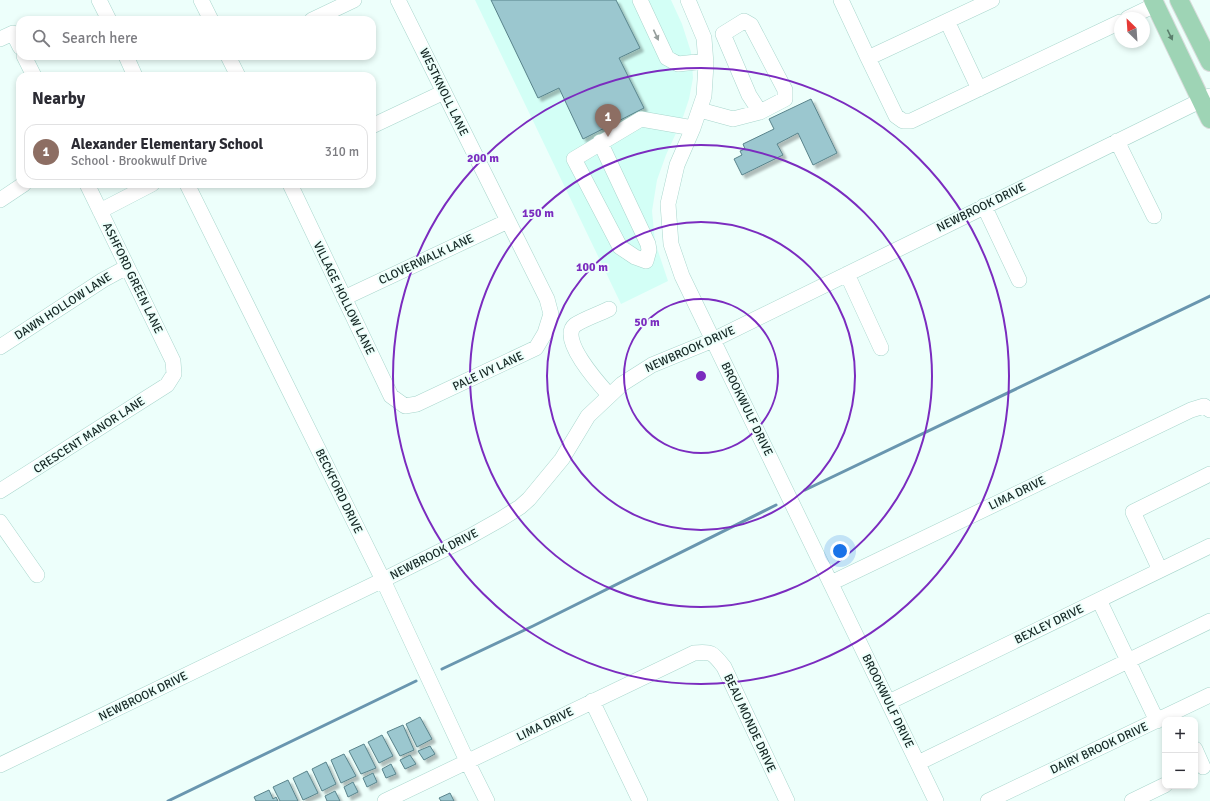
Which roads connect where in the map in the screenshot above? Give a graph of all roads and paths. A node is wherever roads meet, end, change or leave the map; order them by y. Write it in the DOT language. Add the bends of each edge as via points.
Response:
graph roads {
  1 [pos="99,0"];
  2 [pos="201,0"];
  3 [pos="354,0"];
  4 [pos="398,0"];
  5 [pos="640,0"];
  6 [pos="688,0"];
  7 [pos="842,0"];
  8 [pos="992,0"];
  9 [pos="1179,0"];
  10 [pos="1154,2"];
  11 [pos="1138,12"];
  12 [pos="107,16"];
  13 [pos="209,16"];
  14 [pos="320,16"];
  15 [pos="947,21"];
  16 [pos="1114,25"];
  17 [pos="723,34"];
  18 [pos="7,36"];
  19 [pos="704,38"];
  20 [pos="16,44"];
  21 [pos="868,58"];
  22 [pos="26,60"];
  23 [pos="128,60"];
  24 [pos="233,60"];
  25 [pos="706,60"];
  26 [pos="1210,62"];
  27 [pos="32,72"];
  28 [pos="133,72"];
  29 [pos="237,72"];
  30 [pos="979,89"];
  31 [pos="444,92"];
  32 [pos="1206,98"];
  33 [pos="700,110"];
  34 [pos="760,112"];
  35 [pos="1210,119"];
  36 [pos="376,124"];
  37 [pos="693,128"];
  38 [pos="1117,141"];
  39 [pos="600,142"];
  40 [pos="18,188"];
  41 [pos="89,188"];
  42 [pos="144,188"];
  43 [pos="189,188"];
  44 [pos="292,188"];
  45 [pos="0,200"];
  46 [pos="984,206"];
  47 [pos="100,210"];
  48 [pos="1154,216"];
  49 [pos="508,221"];
  50 [pos="671,244"];
  51 [pos="649,250"];
  52 [pos="127,267"];
  53 [pos="847,274"];
  54 [pos="1019,280"];
  55 [pos="344,298"];
  56 [pos="609,309"];
  57 [pos="551,314"];
  58 [pos="713,340"];
  59 [pos="0,347"];
  60 [pos="881,348"];
  61 [pos="174,374"];
  62 [pos="609,395"];
  63 [pos="405,406"];
  64 [pos="1207,408"];
  65 [pos="1210,474"];
  66 [pos="0,491"];
  67 [pos="0,522"];
  68 [pos="1210,546"];
  69 [pos="1160,570"];
  70 [pos="37,575"];
  71 [pos="383,580"];
  72 [pos="831,583"];
  73 [pos="1099,600"];
  74 [pos="1210,622"];
  75 [pos="707,651"];
  76 [pos="1128,661"];
  77 [pos="1210,696"];
  78 [pos="592,701"];
  79 [pos="889,702"];
  80 [pos="1180,715"];
  81 [pos="1157,721"];
  82 [pos="1197,753"];
  83 [pos="467,762"];
  84 [pos="918,763"];
  85 [pos="0,765"];
  86 [pos="1203,767"];
  87 [pos="1162,787"];
  88 [pos="385,801"];
  89 [pos="487,801"];
  90 [pos="640,801"];
  91 [pos="787,801"];
  92 [pos="936,801"];
  93 [pos="988,801"];
  94 [pos="1132,801"];
  1 -- 12 [label="street"];
  2 -- 13 [label="street"];
  3 -- 14 [label="street"];
  4 -- 31 [label="street, WESTKNOLL LANE"];
  5 -- 25 [label="street, one-way" via="667,58 678,64"];
  6 -- 19 [label="street, BROOKWULF DRIVE"];
  7 -- 21 [label="street"];
  8 -- 15 [label="street"];
  9 -- 26 [label="main road"];
  10 -- 11 [label="street"];
  10 -- 32 [label="main road, one-way"];
  15 -- 21 [label="street"];
  15 -- 30 [label="street"];
  16 -- 30 [label="street"];
  17 -- 19 [label="street"];
  17 -- 34 [label="street" via="749,95"];
  17 -- 34 [label="street" via="744,21 751,25 786,90 784,99"];
  18 -- 20 [label="street"];
  19 -- 25 [label="street, BROOKWULF DRIVE"];
  21 -- 30 [label="street" via="896,116 903,121 911,122"];
  22 -- 27 [label="street"];
  23 -- 28 [label="street"];
  24 -- 29 [label="street"];
  25 -- 33 [label="street, BROOKWULF DRIVE" via="704,96"];
  31 -- 36 [label="street"];
  31 -- 49 [label="street, WESTKNOLL LANE"];
  32 -- 35 [label="main road"];
  32 -- 38 [label="street, NEWBROOK DRIVE"];
  33 -- 34 [label="street" via="734,119"];
  33 -- 37 [label="street, BROOKWULF DRIVE"];
  37 -- 39 [label="street" via="641,119"];
  37 -- 50 [label="street, BROOKWULF DRIVE" via="677,165 668,204"];
  38 -- 46 [label="street, NEWBROOK DRIVE"];
  38 -- 48 [label="street"];
  39 -- 51 [label="street"];
  39 -- 51 [label="street" via="574,159 620,247 646,261"];
  40 -- 45 [label="street"];
  41 -- 47 [label="street, ASHFORD GREEN LANE"];
  42 -- 47 [label="street"];
  43 -- 71 [label="street, BECKFORD DRIVE"];
  44 -- 55 [label="street, VILLAGE HOLLOW LANE"];
  46 -- 53 [label="street, NEWBROOK DRIVE"];
  46 -- 54 [label="street"];
  47 -- 52 [label="street, ASHFORD GREEN LANE"];
  49 -- 55 [label="street, CLOVERWALK LANE"];
  49 -- 57 [label="street, WESTKNOLL LANE" via="547,299"];
  50 -- 51 [label="street"];
  50 -- 58 [label="street, BROOKWULF DRIVE" via="682,276"];
  52 -- 59 [label="street, DAWN HOLLOW LANE"];
  52 -- 61 [label="street, ASHFORD GREEN LANE" via="173,361"];
  53 -- 58 [label="street, NEWBROOK DRIVE"];
  53 -- 60 [label="street"];
  55 -- 63 [label="street, VILLAGE HOLLOW LANE" via="391,396"];
  56 -- 62 [label="street" via="574,326 571,332 574,345 587,370"];
  57 -- 63 [label="street, PALE IVY LANE" via="545,333 536,348 417,404"];
  58 -- 62 [label="street, NEWBROOK DRIVE" via="652,365"];
  58 -- 72 [label="street, BROOKWULF DRIVE"];
  61 -- 66 [label="street, CRESCENT MANOR LANE" via="166,385"];
  62 -- 71 [label="street, NEWBROOK DRIVE" via="588,416 562,459 520,507 469,537"];
  64 -- 72 [label="street, LIMA DRIVE" via="1191,410"];
  65 -- 69 [label="street" via="1133,512"];
  67 -- 70 [label="street"];
  68 -- 69 [label="street, BEXLEY DRIVE"];
  69 -- 73 [label="street, BEXLEY DRIVE"];
  71 -- 83 [label="street, BECKFORD DRIVE"];
  71 -- 85 [label="street, NEWBROOK DRIVE"];
  72 -- 79 [label="street, BROOKWULF DRIVE"];
  73 -- 76 [label="street"];
  73 -- 79 [label="street, BEXLEY DRIVE"];
  74 -- 76 [label="street"];
  75 -- 78 [label="street, LIMA DRIVE" via="694,653"];
  75 -- 91 [label="street, BEAU MONDE DRIVE" via="716,657 724,668"];
  76 -- 81 [label="street"];
  76 -- 84 [label="street"];
  77 -- 80 [label="street, DAIRY BROOK DRIVE"];
  78 -- 83 [label="street, LIMA DRIVE"];
  78 -- 90 [label="street"];
  79 -- 84 [label="street, BROOKWULF DRIVE"];
  80 -- 81 [label="street, DAIRY BROOK DRIVE"];
  81 -- 93 [label="street, DAIRY BROOK DRIVE"];
  82 -- 86 [label="street"];
  83 -- 88 [label="street, LIMA DRIVE"];
  83 -- 89 [label="street, BECKFORD DRIVE"];
  84 -- 92 [label="street, BROOKWULF DRIVE"];
  87 -- 94 [label="street"];
}
